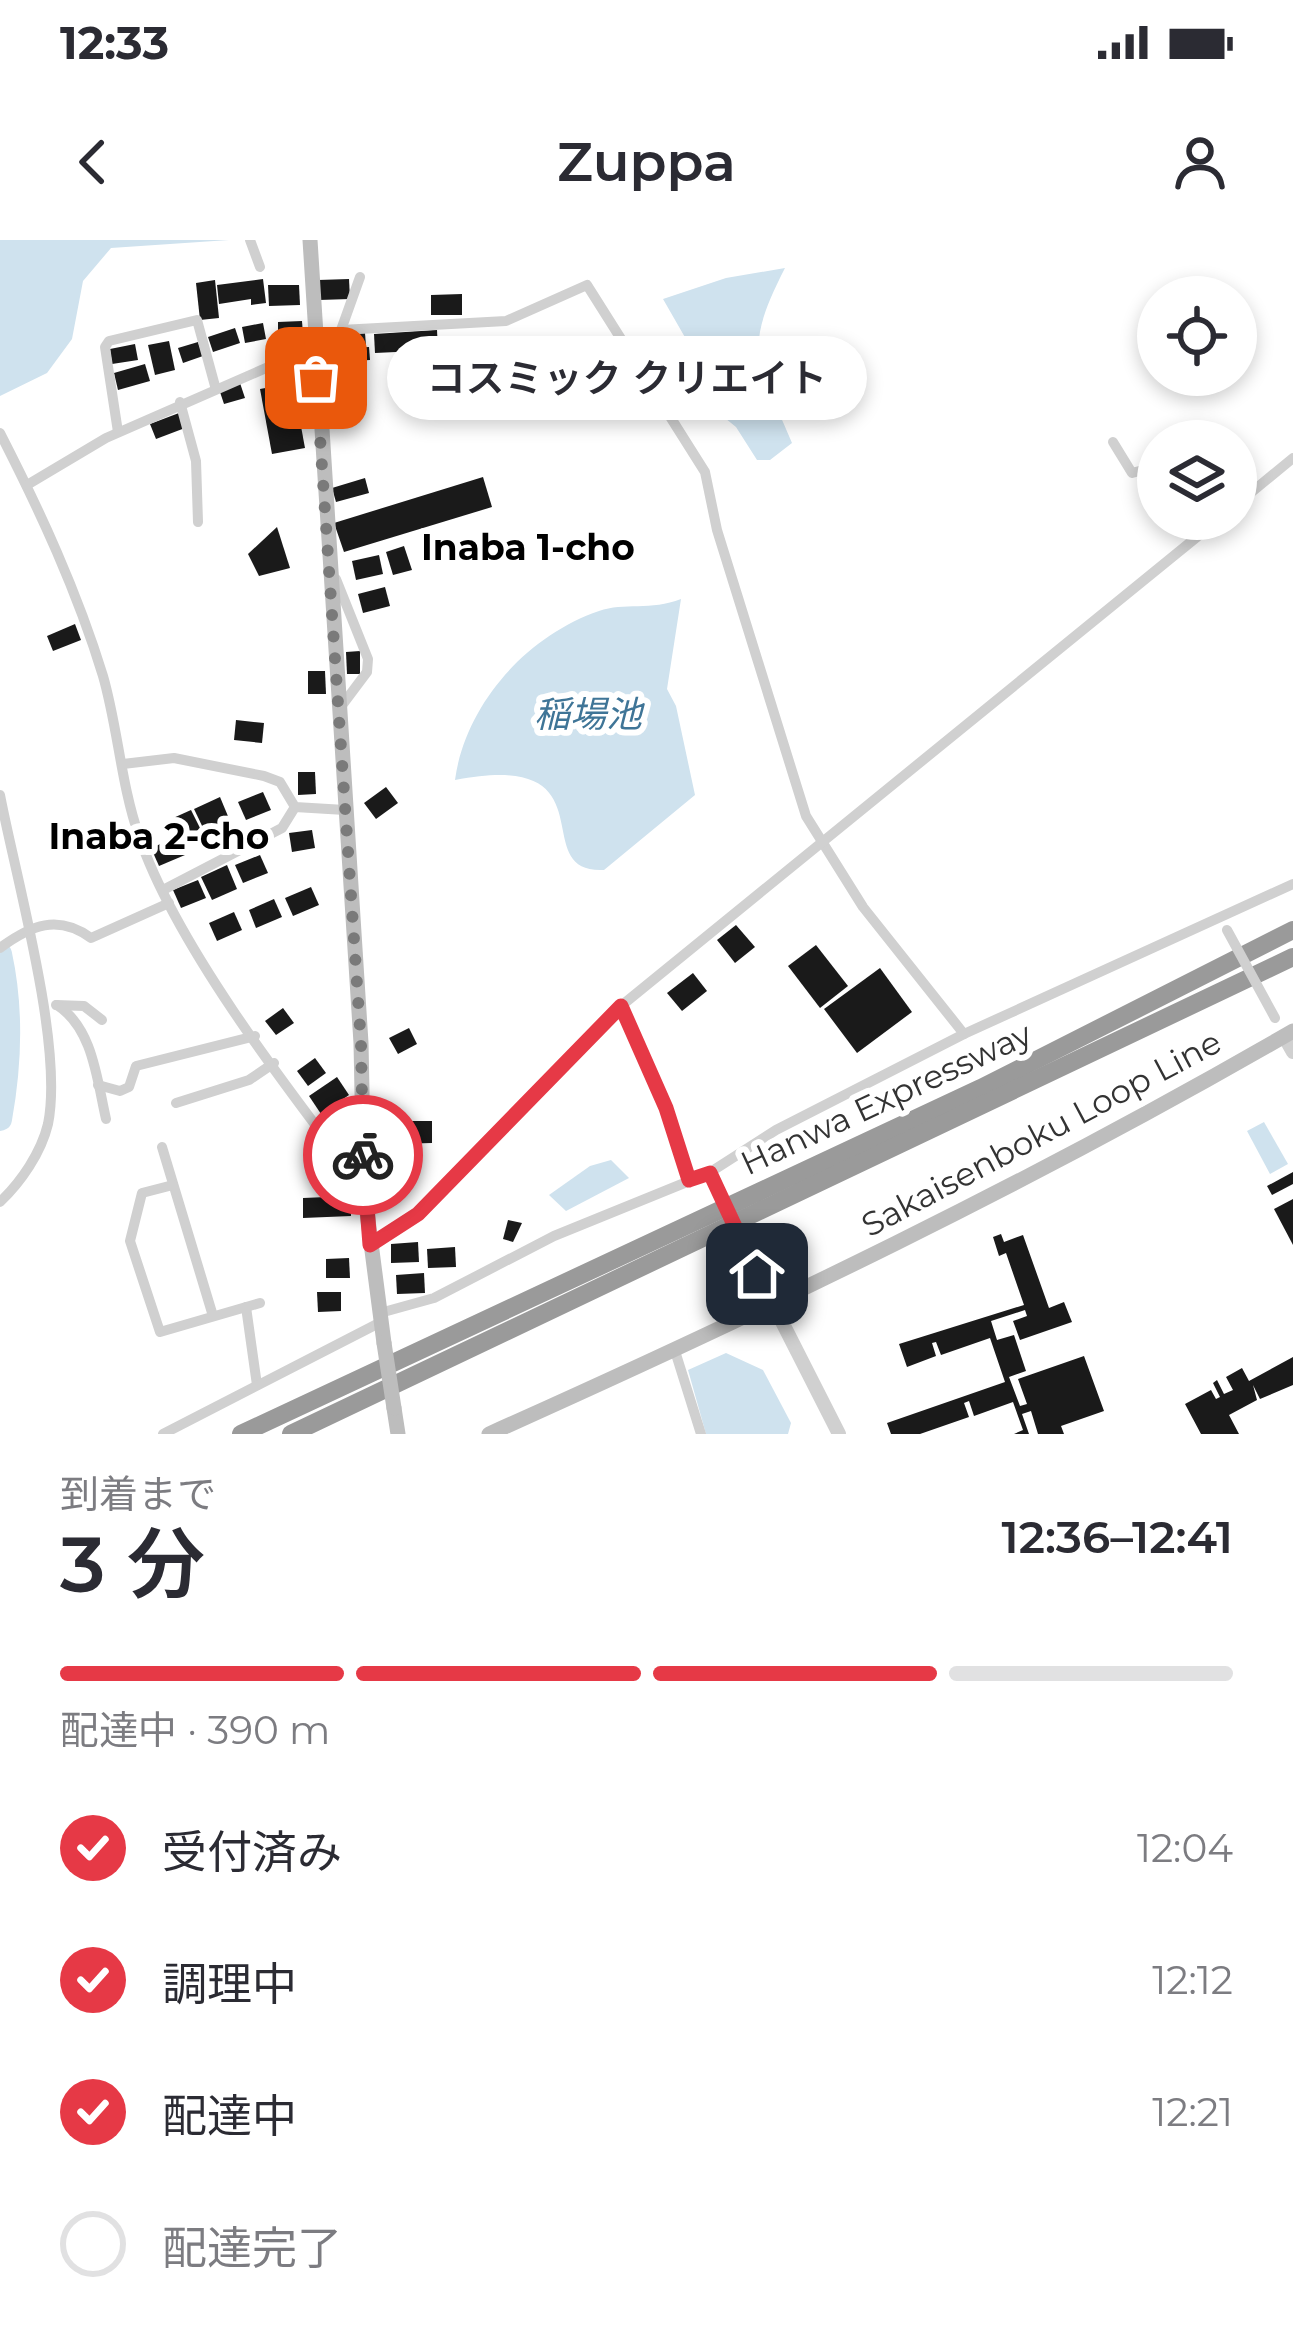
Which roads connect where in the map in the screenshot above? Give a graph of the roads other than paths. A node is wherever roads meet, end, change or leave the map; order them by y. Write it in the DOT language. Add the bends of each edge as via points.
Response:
graph roads {
  1 [pos="250,240"];
  2 [pos="310,240"];
  3 [pos="260,267"];
  4 [pos="360,277"];
  5 [pos="340,330"];
  6 [pos="314,347"];
  7 [pos="215,386"];
  8 [pos="180,403"];
  9 [pos="118,432"];
  10 [pos="0,433"];
  11 [pos="1113,442"];
  12 [pos="1293,458"];
  13 [pos="1137,471"];
  14 [pos="27,485"];
  15 [pos="1257,488"];
  16 [pos="198,522"];
  17 [pos="1185,540"];
  18 [pos="328,560"];
  19 [pos="339,710"];
  20 [pos="122,764"];
  21 [pos="0,795"];
  22 [pos="295,807"];
  23 [pos="345,811"];
  24 [pos="822,846"];
  25 [pos="1293,884"];
  26 [pos="166,897"];
  27 [pos="1225,926"];
  28 [pos="26,929"];
  29 [pos="1293,930"];
  30 [pos="0,948"];
  31 [pos="1293,956"];
  32 [pos="56,1005"];
  33 [pos="41,1006"];
  34 [pos="621,1006"];
  35 [pos="102,1020"];
  36 [pos="1289,1033"];
  37 [pos="964,1034"];
  38 [pos="255,1036"];
  39 [pos="1293,1052"];
  40 [pos="274,1063"];
  41 [pos="98,1085"];
  42 [pos="176,1103"];
  43 [pos="106,1119"];
  44 [pos="162,1147"];
  45 [pos="712,1177"];
  46 [pos="689,1180"];
  47 [pos="173,1186"];
  48 [pos="364,1189"];
  49 [pos="0,1202"];
  50 [pos="370,1245"];
  51 [pos="260,1303"];
  52 [pos="774,1306"];
  53 [pos="246,1307"];
  54 [pos="213,1316"];
  55 [pos="380,1318"];
  56 [pos="675,1351"];
  57 [pos="257,1385"];
  58 [pos="164,1434"];
  59 [pos="241,1434"];
  60 [pos="291,1434"];
  61 [pos="398,1434"];
  62 [pos="489,1434"];
  63 [pos="701,1434"];
  64 [pos="839,1434"];
  1 -- 3 [label="street"];
  2 -- 6 [label="main road"];
  4 -- 5 [label="street"];
  5 -- 6 [label="street"];
  5 -- 24 [label="street" via="506,321 587,285 705,472 745,626"];
  6 -- 7 [label="street"];
  6 -- 18 [label="main road"];
  7 -- 8 [label="street"];
  7 -- 9 [label="street" via="197,320 109,341"];
  8 -- 9 [label="street"];
  8 -- 16 [label="street" via="196,461"];
  9 -- 14 [label="street"];
  10 -- 14 [label="street"];
  11 -- 13 [label="street"];
  12 -- 15 [label="street"];
  14 -- 20 [label="street" via="86,624"];
  17 -- 24 [label="street"];
  18 -- 19 [label="main road"];
  18 -- 19 [label="street" via="368,659"];
  19 -- 23 [label="main road"];
  20 -- 22 [label="street" via="174,758 264,776 280,782"];
  20 -- 26 [label="street" via="138,834"];
  21 -- 28 [label="street"];
  22 -- 23 [label="street"];
  22 -- 26 [label="street" via="281,828"];
  23 -- 48 [label="main road"];
  24 -- 34 [label="street"];
  24 -- 37 [label="street"];
  25 -- 27 [label="street"];
  26 -- 28 [label="street" via="91,938 62,922"];
  26 -- 38 [label="street"];
  27 -- 36 [label="street, bridge"];
  27 -- 37 [label="street"];
  28 -- 30 [label="street"];
  28 -- 33 [label="street"];
  29 -- 59 [label="highway, Hanwa Expressway" via="981,1088"];
  31 -- 60 [label="highway, Hanwa Expressway"];
  32 -- 33 [label="street"];
  32 -- 35 [label="street" via="84,1006"];
  32 -- 41 [label="street" via="80,1029"];
  33 -- 49 [label="street" via="51,1059 47,1124 33,1162"];
  34 -- 46 [label="street"];
  34 -- 50 [label="street" via="418,1214"];
  36 -- 39 [label="street"];
  36 -- 52 [label="main road, Sakaisenboku Loop Line" via="1028,1180"];
  37 -- 45 [label="street" via="776,1130"];
  38 -- 40 [label="street"];
  38 -- 41 [label="street" via="136,1066 120,1091"];
  40 -- 42 [label="street" via="249,1080"];
  40 -- 48 [label="street"];
  41 -- 43 [label="street"];
  44 -- 47 [label="street"];
  45 -- 46 [label="street"];
  45 -- 52 [label="street, bridge"];
  46 -- 55 [label="street"];
  47 -- 54 [label="street"];
  47 -- 54 [label="street" via="142,1193 130,1241 160,1332"];
  48 -- 50 [label="main road"];
  50 -- 55 [label="main road"];
  51 -- 53 [label="street"];
  52 -- 56 [label="main road, Sakaisenboku Loop Line"];
  52 -- 64 [label="street"];
  53 -- 54 [label="street"];
  53 -- 57 [label="street"];
  55 -- 57 [label="street"];
  55 -- 61 [label="main road, bridge"];
  56 -- 62 [label="main road, Sakaisenboku Loop Line"];
  56 -- 63 [label="street"];
  57 -- 58 [label="street"];
}
